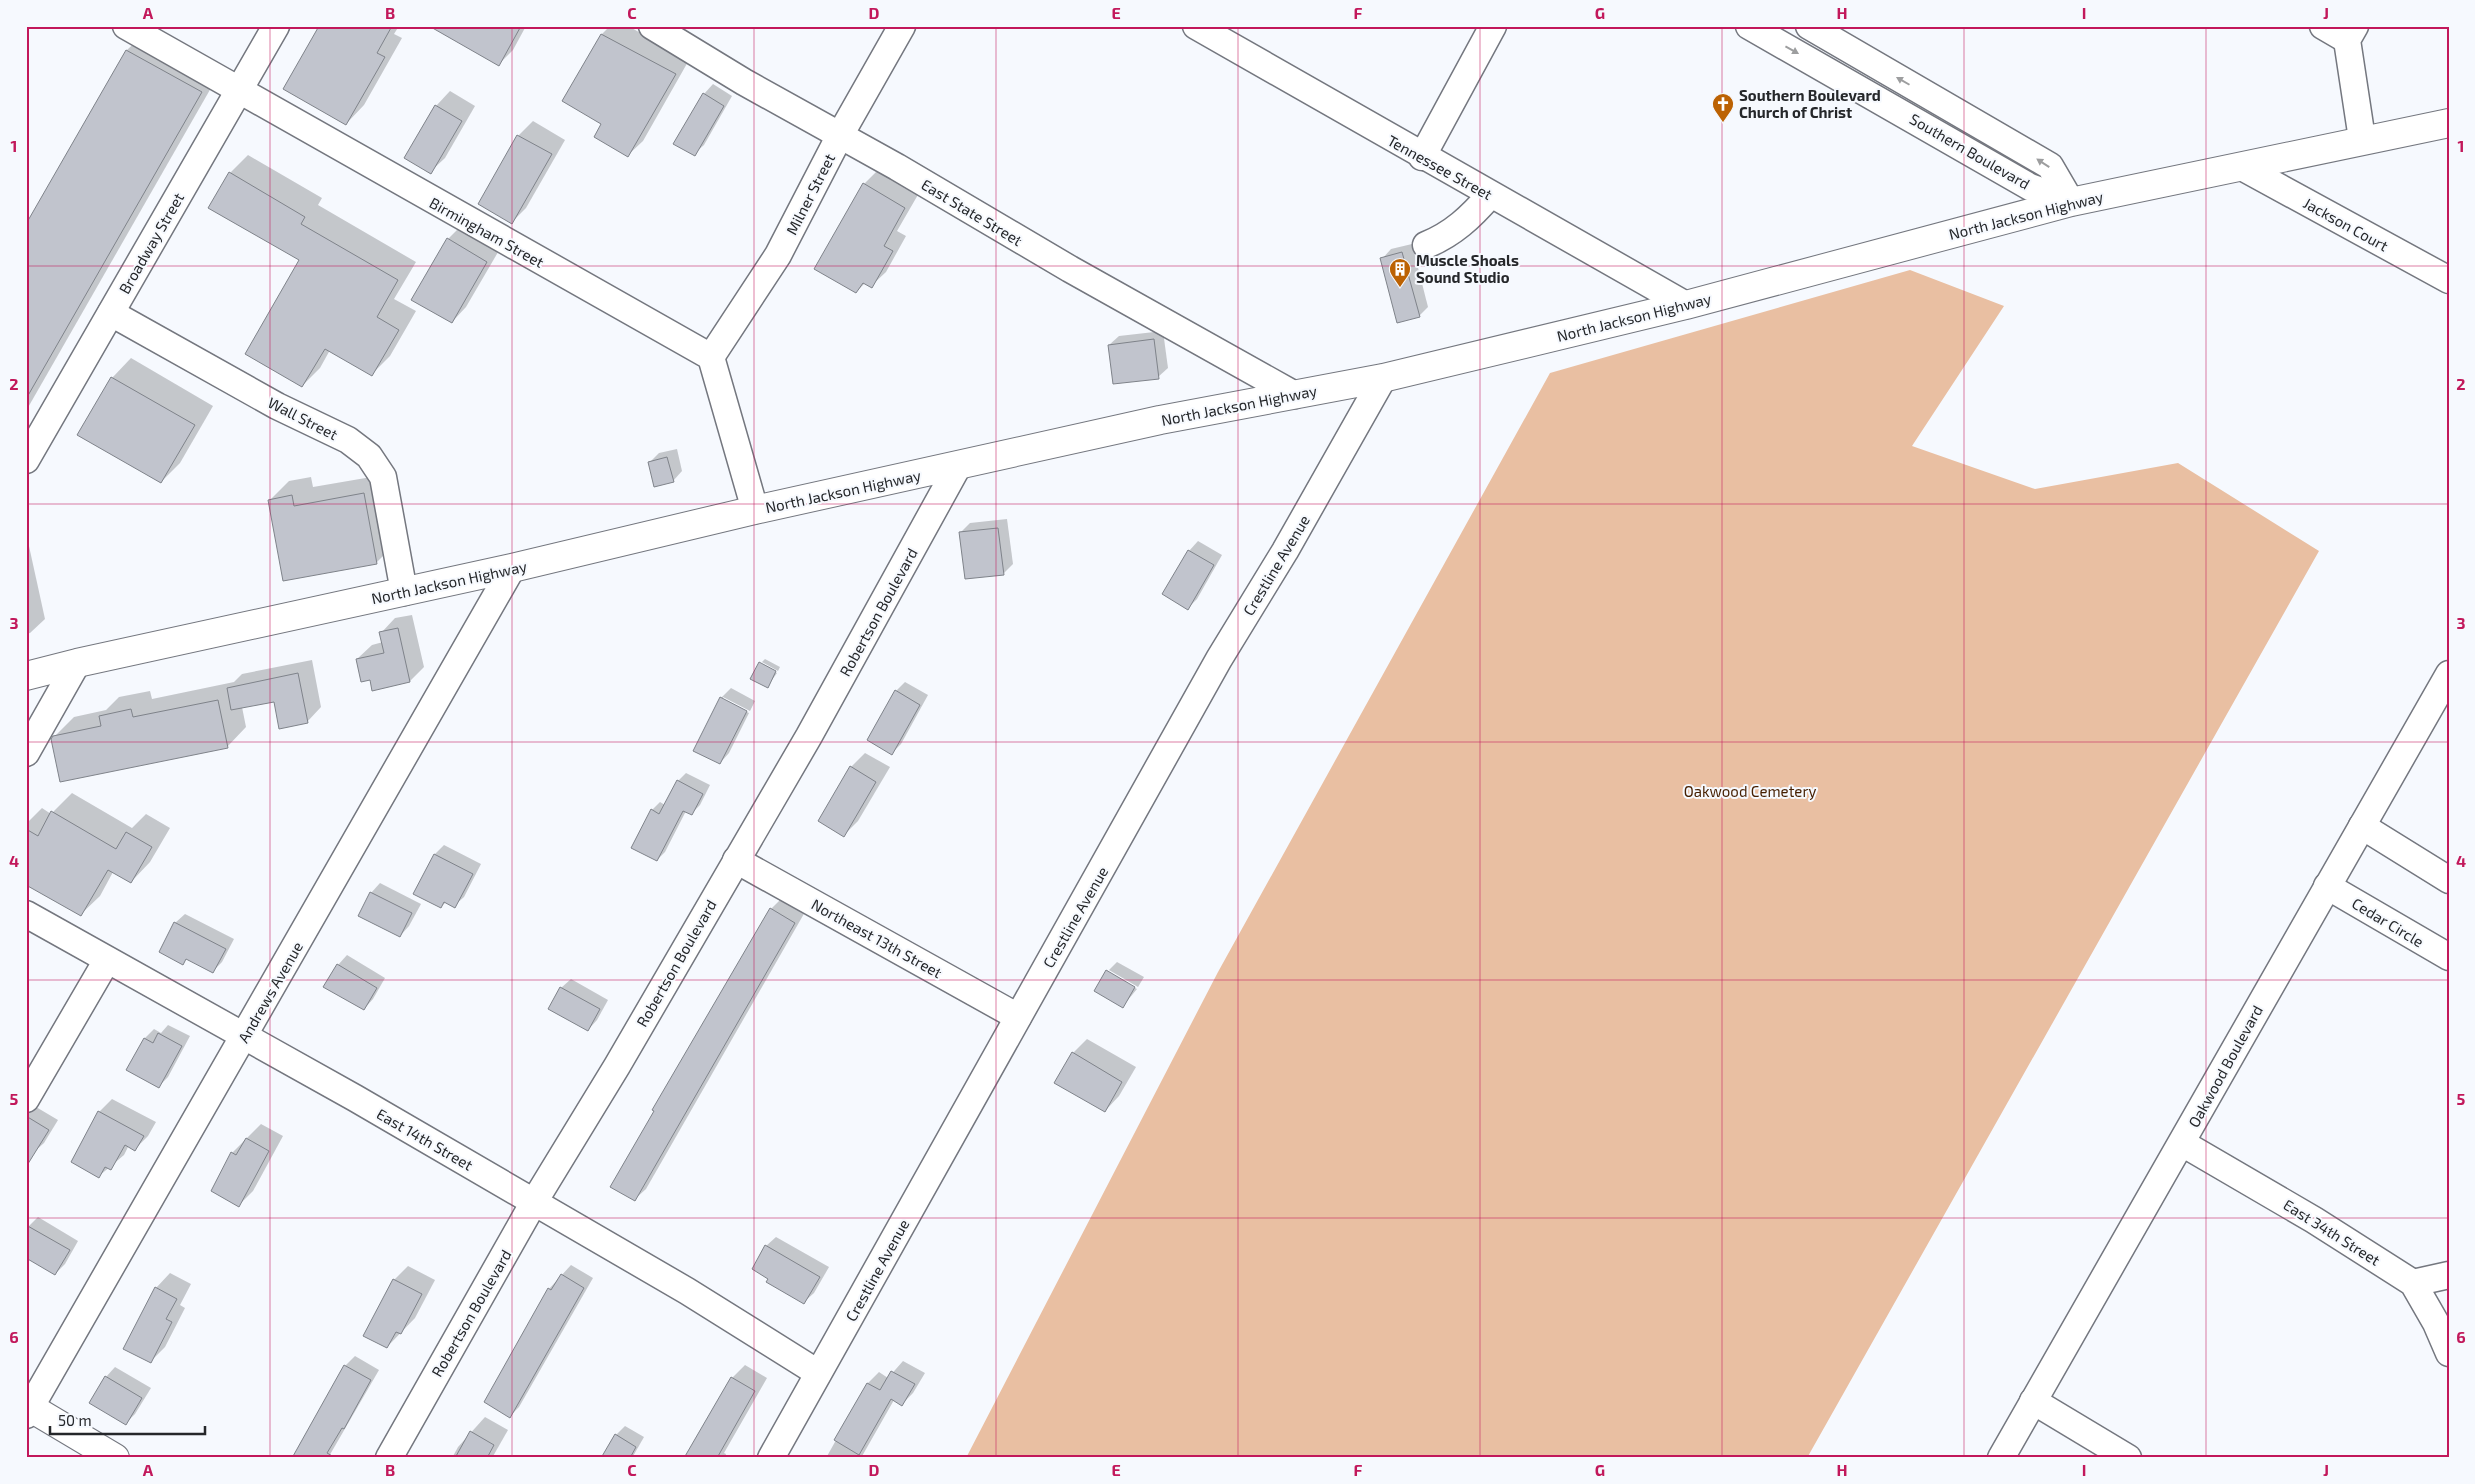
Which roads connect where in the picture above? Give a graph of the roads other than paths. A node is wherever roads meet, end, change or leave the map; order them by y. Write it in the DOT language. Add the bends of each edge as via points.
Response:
graph roads {
  1 [pos="126,26"];
  2 [pos="276,26"];
  3 [pos="652,26"];
  4 [pos="902,26"];
  5 [pos="1196,26"];
  6 [pos="1493,26"];
  7 [pos="1749,26"];
  8 [pos="1809,26"];
  9 [pos="2323,26"];
  10 [pos="2351,33"];
  11 [pos="239,89"];
  12 [pos="2449,123"];
  13 [pos="840,137"];
  14 [pos="2362,139"];
  15 [pos="1422,157"];
  16 [pos="2242,167"];
  17 [pos="1490,195"];
  18 [pos="2071,202"];
  19 [pos="1426,245"];
  20 [pos="2449,280"];
  21 [pos="1686,305"];
  22 [pos="111,313"];
  23 [pos="710,357"];
  24 [pos="1383,378"];
  25 [pos="1295,395"];
  26 [pos="26,460"];
  27 [pos="958,466"];
  28 [pos="755,510"];
  29 [pos="512,568"];
  30 [pos="404,592"];
  31 [pos="77,662"];
  32 [pos="2449,674"];
  33 [pos="26,676"];
  34 [pos="26,753"];
  35 [pos="2362,826"];
  36 [pos="736,860"];
  37 [pos="2449,880"];
  38 [pos="2327,886"];
  39 [pos="26,914"];
  40 [pos="2449,957"];
  41 [pos="107,960"];
  42 [pos="1018,1017"];
  43 [pos="244,1036"];
  44 [pos="26,1099"];
  45 [pos="2182,1142"];
  46 [pos="534,1202"];
  47 [pos="2449,1275"];
  48 [pos="2413,1284"];
  49 [pos="2449,1353"];
  50 [pos="818,1373"];
  51 [pos="2033,1401"];
  52 [pos="28,1409"];
  53 [pos="115,1458"];
  54 [pos="389,1458"];
  55 [pos="771,1458"];
  56 [pos="2001,1458"];
  57 [pos="2128,1458"];
  1 -- 11 [label="street, Birmingham Street"];
  2 -- 11 [label="street, Broadway Street"];
  3 -- 13 [label="street, East State Street"];
  4 -- 13 [label="street, Milner Street"];
  5 -- 15 [label="street, Tennessee Street"];
  6 -- 15 [label="street"];
  7 -- 18 [label="street, Southern Boulevard, one-way" via="2030,187"];
  18 -- 8 [label="street, Southern Boulevard, one-way" via="2050,166"];
  9 -- 10 [label="street"];
  10 -- 14 [label="street"];
  11 -- 22 [label="street, Broadway Street"];
  11 -- 23 [label="street, Birmingham Street"];
  12 -- 14 [label="main road, North Jackson Highway"];
  13 -- 23 [label="street, Milner Street" via="778,255"];
  13 -- 25 [label="street, East State Street"];
  14 -- 16 [label="main road, North Jackson Highway"];
  15 -- 17 [label="street, Tennessee Street"];
  16 -- 18 [label="main road, North Jackson Highway"];
  16 -- 20 [label="street, Jackson Court"];
  17 -- 19 [label="street" via="1470,219 1446,237"];
  17 -- 21 [label="street, Tennessee Street"];
  18 -- 21 [label="main road, North Jackson Highway"];
  21 -- 24 [label="main road, North Jackson Highway"];
  22 -- 26 [label="street, Broadway Street"];
  22 -- 30 [label="street, Wall Street" via="277,406 348,440 369,456 383,477"];
  23 -- 28 [label="street"];
  24 -- 25 [label="main road, North Jackson Highway"];
  24 -- 42 [label="street, Crestline Avenue" via="1219,659"];
  25 -- 27 [label="main road, North Jackson Highway" via="1160,420"];
  27 -- 28 [label="main road, North Jackson Highway"];
  27 -- 36 [label="street, Robertson Boulevard" via="838,686"];
  28 -- 29 [label="main road, North Jackson Highway"];
  29 -- 30 [label="main road, North Jackson Highway"];
  29 -- 43 [label="street, Andrews Avenue"];
  30 -- 31 [label="main road, North Jackson Highway"];
  31 -- 33 [label="main road, North Jackson Highway"];
  31 -- 34 [label="street"];
  32 -- 35 [label="street, Oakwood Boulevard"];
  35 -- 37 [label="street"];
  35 -- 38 [label="street, Oakwood Boulevard"];
  36 -- 42 [label="street, Northeast 13th Street"];
  36 -- 46 [label="street, Robertson Boulevard"];
  38 -- 40 [label="street, Cedar Circle"];
  38 -- 45 [label="street, Oakwood Boulevard"];
  39 -- 41 [label="street, East 14th Street"];
  41 -- 43 [label="street, East 14th Street"];
  41 -- 44 [label="street"];
  42 -- 50 [label="street, Crestline Avenue"];
  43 -- 46 [label="street, East 14th Street"];
  43 -- 52 [label="street, Andrews Avenue"];
  45 -- 48 [label="street, East 34th Street" via="2314,1220"];
  45 -- 51 [label="street, Oakwood Boulevard"];
  46 -- 50 [label="street, East 14th Street"];
  46 -- 54 [label="street, Robertson Boulevard"];
  47 -- 48 [label="street"];
  48 -- 49 [label="street, East 34th Street"];
  50 -- 55 [label="street, Crestline Avenue"];
  51 -- 56 [label="street, Oakwood Boulevard"];
  51 -- 57 [label="street"];
  52 -- 53 [label="main road"];
}
